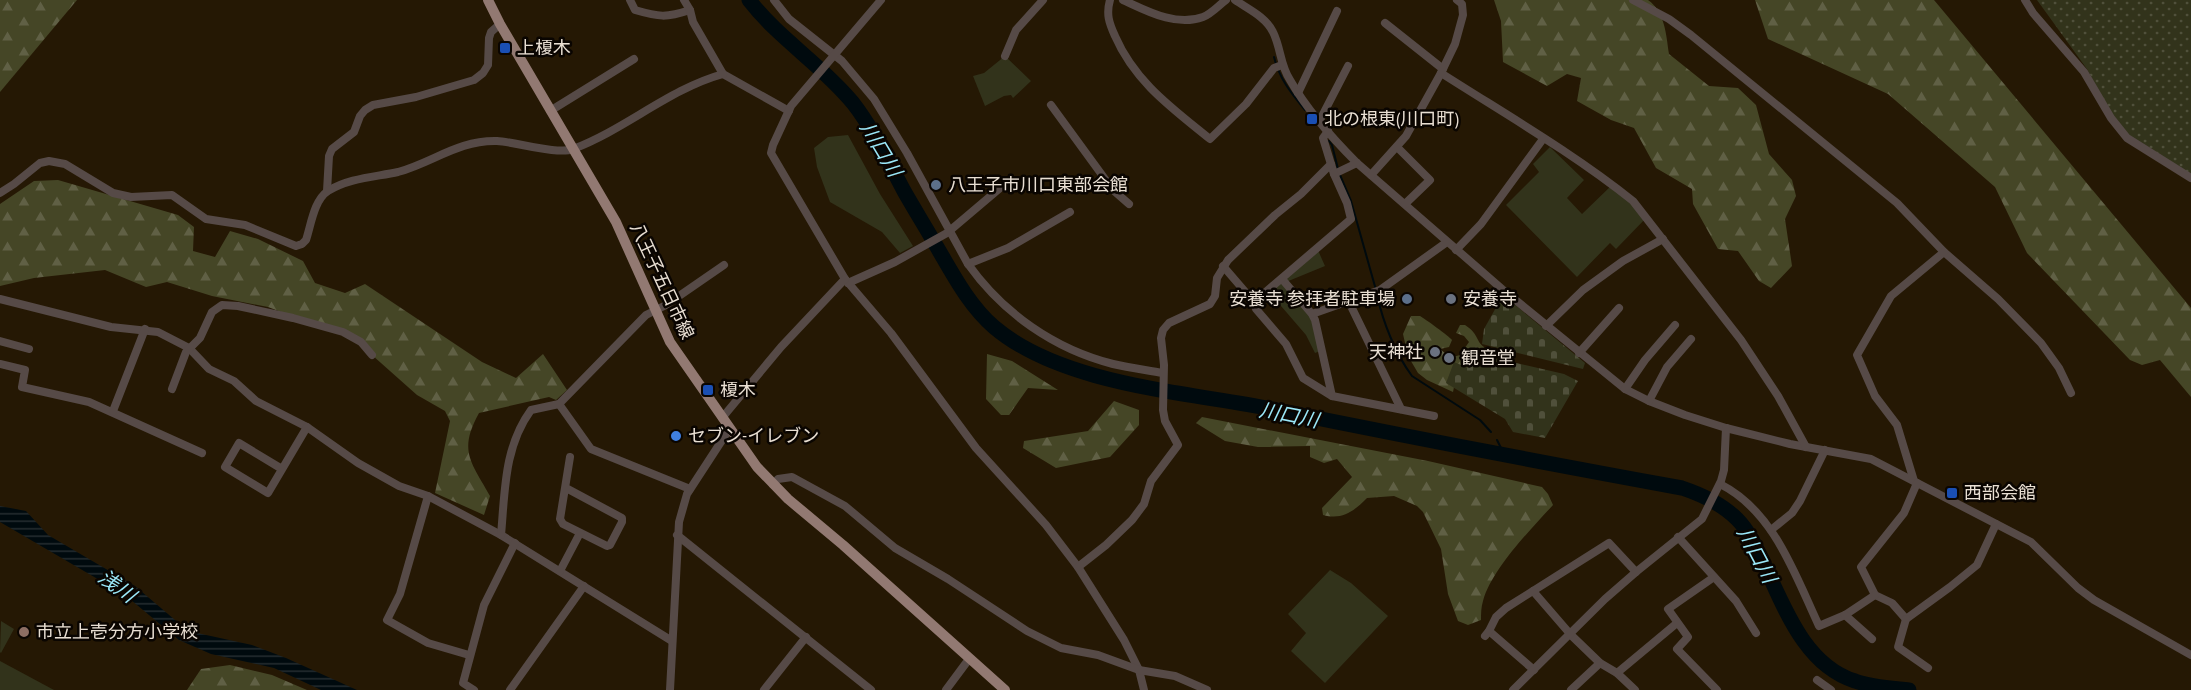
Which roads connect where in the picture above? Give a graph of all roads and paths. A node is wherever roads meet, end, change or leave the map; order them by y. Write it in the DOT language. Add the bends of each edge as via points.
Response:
graph roads {
  1 [pos="488,0"];
  2 [pos="630,0"];
  3 [pos="684,0"];
  4 [pos="774,0"];
  5 [pos="881,0"];
  6 [pos="1043,0"];
  7 [pos="1110,0"];
  8 [pos="1123,0"];
  9 [pos="1226,0"];
  10 [pos="1234,0"];
  11 [pos="1457,0"];
  12 [pos="1633,0"];
  13 [pos="2025,0"];
  14 [pos="690,10"];
  15 [pos="1337,11"];
  16 [pos="1385,23"];
  17 [pos="500,24"];
  18 [pos="1005,56"];
  19 [pos="634,58"];
  20 [pos="832,58"];
  21 [pos="1278,66"];
  22 [pos="1348,66"];
  23 [pos="1442,71"];
  24 [pos="723,74"];
  25 [pos="1298,93"];
  26 [pos="1051,105"];
  27 [pos="550,111"];
  28 [pos="789,111"];
  29 [pos="1320,120"];
  30 [pos="1328,131"];
  31 [pos="1544,139"];
  32 [pos="1397,147"];
  33 [pos="573,149"];
  34 [pos="1357,163"];
  35 [pos="1331,164"];
  36 [pos="1337,173"];
  37 [pos="1371,175"];
  38 [pos="2191,178"];
  39 [pos="1006,183"];
  40 [pos="327,191"];
  41 [pos="0,193"];
  42 [pos="1129,204"];
  43 [pos="1405,204"];
  44 [pos="1070,212"];
  45 [pos="949,232"];
  46 [pos="1664,239"];
  47 [pos="1447,242"];
  48 [pos="1456,250"];
  49 [pos="1944,252"];
  50 [pos="968,264"];
  51 [pos="724,265"];
  52 [pos="1223,266"];
  53 [pos="1282,279"];
  54 [pos="846,281"];
  55 [pos="0,299"];
  56 [pos="1254,302"];
  57 [pos="1349,302"];
  58 [pos="1619,308"];
  59 [pos="655,310"];
  60 [pos="1312,314"];
  61 [pos="1675,325"];
  62 [pos="1546,326"];
  63 [pos="145,329"];
  64 [pos="1691,339"];
  65 [pos="0,341"];
  66 [pos="189,348"];
  67 [pos="29,349"];
  68 [pos="1579,353"];
  69 [pos="372,355"];
  70 [pos="0,364"];
  71 [pos="1163,374"];
  72 [pos="172,388"];
  73 [pos="1625,389"];
  74 [pos="2071,393"];
  75 [pos="1332,396"];
  76 [pos="1649,401"];
  77 [pos="559,404"];
  78 [pos="1401,409"];
  79 [pos="113,411"];
  80 [pos="1434,416"];
  81 [pos="722,418"];
  82 [pos="307,427"];
  83 [pos="1726,428"];
  84 [pos="730,429"];
  85 [pos="1806,447"];
  86 [pos="1825,450"];
  87 [pos="202,453"];
  88 [pos="570,457"];
  89 [pos="282,469"];
  90 [pos="1915,482"];
  91 [pos="1720,484"];
  92 [pos="773,485"];
  93 [pos="566,488"];
  94 [pos="690,489"];
  95 [pos="428,496"];
  96 [pos="1996,524"];
  97 [pos="1771,530"];
  98 [pos="580,533"];
  99 [pos="501,535"];
  100 [pos="677,535"];
  101 [pos="1678,537"];
  102 [pos="514,543"];
  103 [pos="1078,567"];
  104 [pos="560,571"];
  105 [pos="1636,572"];
  106 [pos="1714,577"];
  107 [pos="584,586"];
  108 [pos="1533,591"];
  109 [pos="1875,595"];
  110 [pos="1845,615"];
  111 [pos="1906,619"];
  112 [pos="1677,623"];
  113 [pos="1756,633"];
  114 [pos="1570,634"];
  115 [pos="806,637"];
  116 [pos="1872,639"];
  117 [pos="672,641"];
  118 [pos="469,655"];
  119 [pos="2191,655"];
  120 [pos="969,659"];
  121 [pos="1600,663"];
  122 [pos="1928,668"];
  123 [pos="1139,670"];
  124 [pos="1534,670"];
  125 [pos="1617,673"];
  126 [pos="1630,689"];
  127 [pos="474,690"];
  128 [pos="510,690"];
  129 [pos="670,690"];
  130 [pos="764,690"];
  131 [pos="871,690"];
  132 [pos="946,690"];
  133 [pos="1005,690"];
  134 [pos="1144,690"];
  135 [pos="1207,690"];
  136 [pos="1513,690"];
  137 [pos="1571,690"];
  138 [pos="1717,690"];
  1 -- 17 [label="main road, 八王子五日市線"];
  2 -- 14 [label="street" via="635,10 658,16"];
  3 -- 14 [label="street"];
  4 -- 20 [label="street"];
  5 -- 20 [label="street"];
  6 -- 18 [label="street" via="1016,30"];
  7 -- 21 [label="street" via="1109,22 1137,74 1210,139"];
  8 -- 9 [label="street" via="1174,19 1204,17"];
  10 -- 21 [label="street" via="1270,27 1275,36"];
  11 -- 23 [label="street" via="1462,4 1463,15"];
  12 -- 49 [label="street" via="1691,35 1897,203"];
  13 -- 38 [label="street" via="2084,72 2127,138"];
  14 -- 24 [label="street"];
  15 -- 25 [label="street"];
  16 -- 23 [label="street"];
  17 -- 27 [label="main road, 八王子五日市線"];
  17 -- 40 [label="street" via="489,38 488,65 474,80 365,110 354,132 332,149"];
  19 -- 27 [label="street"];
  20 -- 28 [label="street"];
  20 -- 45 [label="street" via="858,79 878,105"];
  21 -- 25 [label="street"];
  22 -- 29 [label="street"];
  23 -- 31 [label="street"];
  23 -- 32 [label="street"];
  24 -- 28 [label="street"];
  24 -- 33 [label="street" via="692,85"];
  25 -- 29 [label="street"];
  26 -- 42 [label="street" via="1107,183"];
  27 -- 33 [label="main road, 八王子五日市線"];
  28 -- 54 [label="street" via="771,153"];
  29 -- 30 [label="street"];
  30 -- 34 [label="street"];
  30 -- 35 [label="street" via="1323,138"];
  31 -- 46 [label="street" via="1633,201"];
  31 -- 48 [label="street" via="1481,224"];
  32 -- 37 [label="street"];
  32 -- 43 [label="street" via="1430,180"];
  33 -- 40 [label="street" via="499,141 466,144 418,166"];
  33 -- 59 [label="main road, 八王子五日市線" via="620,230"];
  34 -- 36 [label="street"];
  34 -- 37 [label="street"];
  35 -- 36 [label="street"];
  35 -- 52 [label="street"];
  36 -- 53 [label="street" via="1351,219"];
  37 -- 43 [label="street"];
  39 -- 45 [label="street"];
  40 -- 41 [label="street" via="306,240 296,246 245,225 206,219 172,195 131,197 113,193 56,162 40,163"];
  43 -- 47 [label="street"];
  44 -- 50 [label="street" via="1008,248"];
  45 -- 50 [label="street"];
  45 -- 54 [label="street" via="895,262"];
  46 -- 62 [label="street" via="1623,261 1583,290"];
  46 -- 85 [label="street" via="1741,340"];
  47 -- 48 [label="street"];
  47 -- 57 [label="street" via="1376,292"];
  48 -- 62 [label="street"];
  49 -- 74 [label="street" via="2041,343"];
  49 -- 90 [label="street" via="1891,297 1857,355 1875,396 1897,425"];
  50 -- 71 [label="street" via="1007,308 1049,339 1097,359"];
  51 -- 59 [label="street"];
  52 -- 56 [label="street"];
  52 -- 71 [label="street" via="1210,304 1168,323 1163,330"];
  53 -- 56 [label="street"];
  53 -- 60 [label="street"];
  54 -- 81 [label="street" via="782,346"];
  54 -- 103 [label="street" via="891,333 963,432"];
  55 -- 63 [label="street" via="111,327"];
  56 -- 75 [label="street" via="1286,344 1303,378"];
  57 -- 60 [label="street"];
  57 -- 78 [label="street"];
  58 -- 68 [label="street"];
  59 -- 77 [label="street" via="645,315"];
  59 -- 81 [label="main road, 八王子五日市線" via="670,342"];
  60 -- 75 [label="street"];
  61 -- 73 [label="street"];
  62 -- 68 [label="street"];
  63 -- 66 [label="street"];
  63 -- 79 [label="street"];
  64 -- 76 [label="street" via="1667,367"];
  65 -- 67 [label="street"];
  66 -- 69 [label="street" via="200,338 212,312 222,305 335,330 361,342"];
  66 -- 72 [label="street"];
  66 -- 82 [label="street" via="209,369 234,381 256,401"];
  68 -- 73 [label="street"];
  70 -- 79 [label="street" via="25,370 22,387"];
  71 -- 103 [label="street" via="1165,421 1178,445 1151,481 1144,504 1132,520"];
  73 -- 76 [label="street"];
  75 -- 78 [label="street"];
  76 -- 83 [label="street"];
  77 -- 94 [label="street" via="591,449"];
  77 -- 99 [label="street" via="531,410 513,442 507,463"];
  78 -- 80 [label="street"];
  79 -- 87 [label="street"];
  81 -- 84 [label="main road, 八王子五日市線"];
  82 -- 89 [label="street"];
  82 -- 95 [label="street" via="358,463 399,486"];
  83 -- 85 [label="street"];
  83 -- 91 [label="street"];
  84 -- 92 [label="main road, 八王子五日市線"];
  84 -- 94 [label="street"];
  85 -- 86 [label="street"];
  86 -- 90 [label="street" via="1871,459"];
  86 -- 97 [label="street" via="1792,513"];
  88 -- 93 [label="street"];
  89 -- 89 [label="street" via="239,443 225,467 268,494"];
  90 -- 96 [label="street"];
  90 -- 109 [label="street" via="1904,513 1861,567"];
  91 -- 97 [label="street" via="1747,502"];
  91 -- 101 [label="street" via="1702,519"];
  92 -- 120 [label="main road, 八王子五日市線"];
  92 -- 123 [label="street" via="778,479 792,477 845,506 895,548 1027,631 1061,648 1098,655"];
  93 -- 98 [label="street" via="560,519"];
  93 -- 98 [label="street" via="622,518 610,545"];
  94 -- 100 [label="street"];
  95 -- 99 [label="street"];
  95 -- 118 [label="street" via="400,594 387,620 428,643"];
  96 -- 111 [label="street" via="1977,565"];
  96 -- 119 [label="street" via="2031,542 2094,600"];
  97 -- 110 [label="street" via="1819,626"];
  98 -- 104 [label="street"];
  99 -- 102 [label="street"];
  100 -- 115 [label="street"];
  100 -- 117 [label="street"];
  101 -- 105 [label="street"];
  101 -- 106 [label="street"];
  102 -- 104 [label="street"];
  102 -- 118 [label="street" via="484,605"];
  103 -- 123 [label="street" via="1112,617"];
  104 -- 107 [label="street"];
  105 -- 108 [label="street" via="1609,543"];
  105 -- 114 [label="street"];
  106 -- 112 [label="street" via="1668,609"];
  106 -- 113 [label="street" via="1736,601"];
  107 -- 117 [label="street"];
  107 -- 128 [label="street"];
  108 -- 114 [label="street"];
  108 -- 124 [label="street" via="1496,617 1487,634"];
  109 -- 110 [label="street"];
  109 -- 111 [label="street" via="1892,603"];
  110 -- 116 [label="street"];
  111 -- 122 [label="street" via="1899,647"];
  112 -- 125 [label="street"];
  112 -- 138 [label="street" via="1688,637 1677,649"];
  114 -- 121 [label="street"];
  114 -- 124 [label="street"];
  115 -- 130 [label="street"];
  115 -- 131 [label="street"];
  117 -- 129 [label="street"];
  118 -- 127 [label="street" via="463,683"];
  120 -- 132 [label="street"];
  120 -- 133 [label="main road, 八王子五日市線"];
  121 -- 125 [label="street"];
  121 -- 137 [label="street"];
  123 -- 134 [label="street"];
  123 -- 135 [label="street" via="1175,676"];
  124 -- 136 [label="street"];
  125 -- 126 [label="street"];
}
